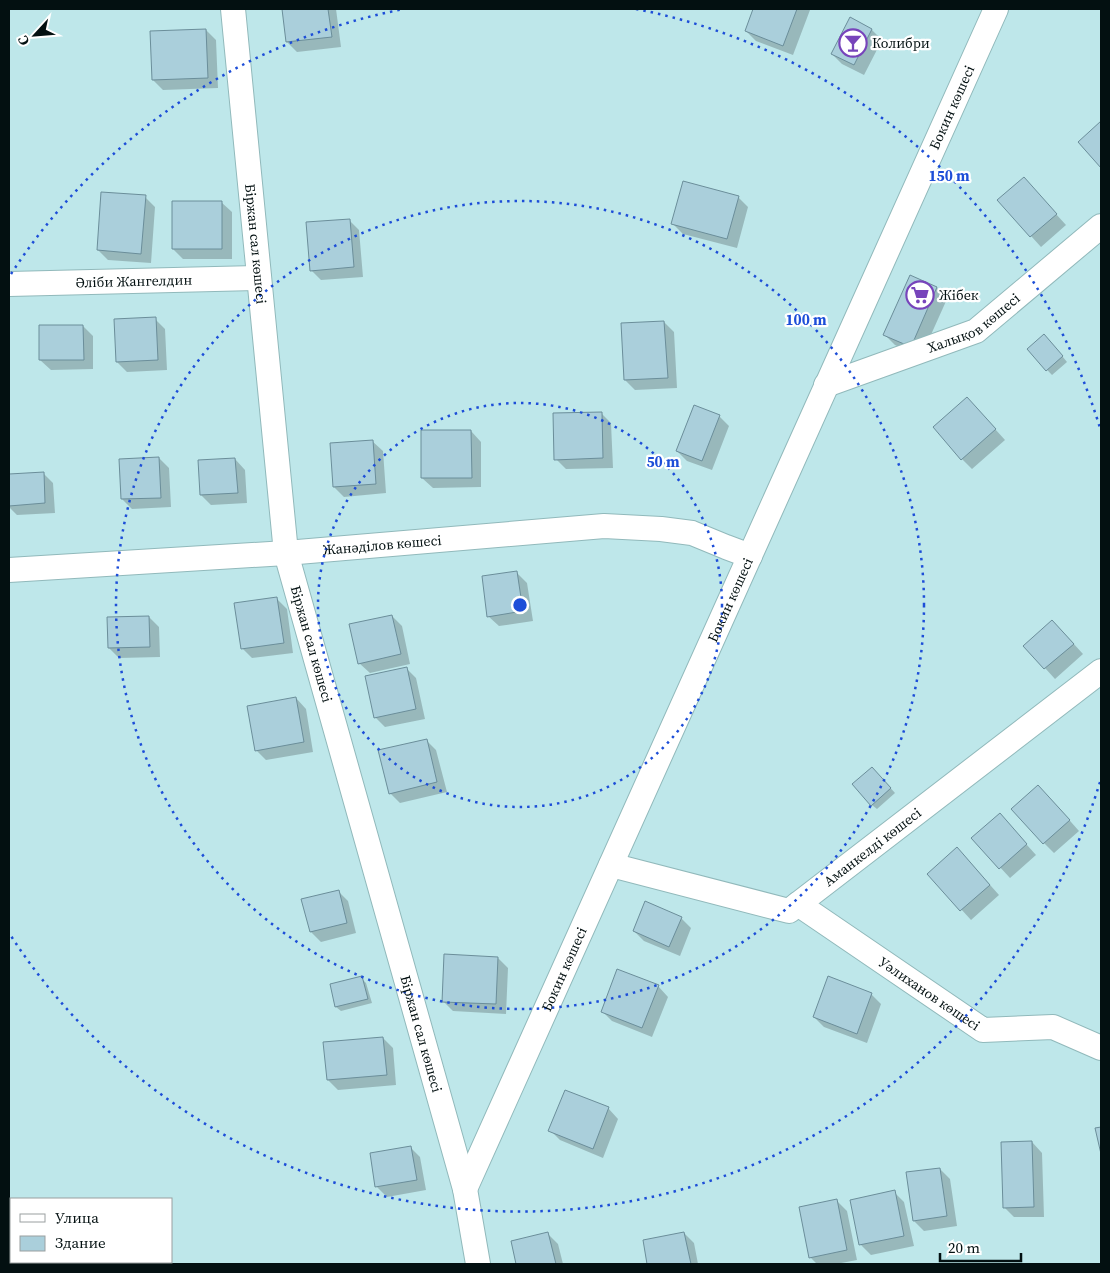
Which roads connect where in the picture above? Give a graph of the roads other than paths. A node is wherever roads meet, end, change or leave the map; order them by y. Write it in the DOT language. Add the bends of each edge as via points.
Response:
graph roads {
  1 [pos="234,9"];
  2 [pos="996,9"];
  3 [pos="1101,226"];
  4 [pos="260,278"];
  5 [pos="9,284"];
  6 [pos="826,385"];
  7 [pos="286,553"];
  8 [pos="750,556"];
  9 [pos="9,570"];
  10 [pos="1101,671"];
  11 [pos="611,865"];
  12 [pos="798,904"];
  13 [pos="1101,1048"];
  14 [pos="465,1190"];
  15 [pos="478,1264"];
  1 -- 4 [label="street, Біржан сал көшесі"];
  2 -- 6 [label="street, Бокин көшесі"];
  3 -- 6 [label="street, Халықов көшесі" via="976,331"];
  4 -- 5 [label="street, Әліби Жангелдин"];
  4 -- 7 [label="street, Біржан сал көшесі"];
  6 -- 8 [label="street, Бокин көшесі"];
  7 -- 8 [label="street, Жанәділов көшесі" via="604,526 692,533"];
  7 -- 9 [label="street, Жанәділов көшесі"];
  7 -- 14 [label="street, Біржан сал көшесі"];
  8 -- 11 [label="street, Бокин көшесі"];
  10 -- 12 [label="street, Аманкелді көшесі"];
  11 -- 12 [label="street, Аманкелді көшесі" via="789,911"];
  11 -- 14 [label="street, Бокин көшесі"];
  12 -- 13 [label="street, Уәлиханов көшесі" via="983,1030 1053,1027"];
  14 -- 15 [label="street, Біржан сал көшесі"];
}
